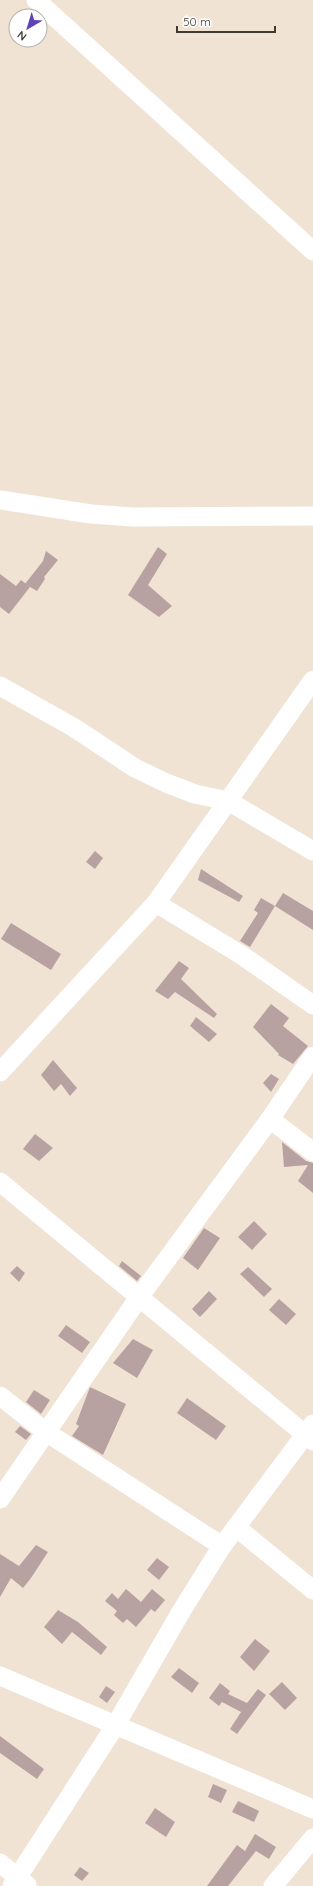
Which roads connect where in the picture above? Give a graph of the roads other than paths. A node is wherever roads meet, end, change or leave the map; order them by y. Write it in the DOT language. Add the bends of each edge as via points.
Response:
graph roads {
  1 [pos="36,0"];
  2 [pos="313,251"];
  3 [pos="0,500"];
  4 [pos="313,516"];
  5 [pos="313,680"];
  6 [pos="0,686"];
  7 [pos="228,801"];
  8 [pos="313,851"];
  9 [pos="156,903"];
  10 [pos="313,1005"];
  11 [pos="313,1056"];
  12 [pos="0,1072"];
  13 [pos="270,1119"];
  14 [pos="313,1152"];
  15 [pos="0,1182"];
  16 [pos="140,1296"];
  17 [pos="0,1396"];
  18 [pos="46,1432"];
  19 [pos="310,1433"];
  20 [pos="0,1499"];
  21 [pos="236,1526"];
  22 [pos="222,1546"];
  23 [pos="313,1590"];
  24 [pos="0,1676"];
  25 [pos="115,1726"];
  26 [pos="313,1808"];
  27 [pos="313,1838"];
  28 [pos="0,1863"];
  29 [pos="19,1883"];
  30 [pos="273,1886"];
  1 -- 2 [label="street"];
  3 -- 4 [label="street" via="84,514 133,517"];
  5 -- 7 [label="street"];
  6 -- 7 [label="street" via="73,727 135,768 188,791"];
  7 -- 8 [label="street"];
  7 -- 9 [label="street"];
  9 -- 10 [label="street" via="243,956"];
  9 -- 12 [label="street"];
  11 -- 13 [label="street"];
  13 -- 14 [label="street"];
  13 -- 16 [label="street"];
  15 -- 16 [label="street"];
  16 -- 18 [label="street"];
  16 -- 19 [label="street"];
  17 -- 18 [label="street"];
  18 -- 20 [label="street"];
  18 -- 22 [label="street"];
  19 -- 21 [label="street"];
  21 -- 22 [label="street"];
  21 -- 23 [label="street"];
  22 -- 25 [label="street"];
  24 -- 25 [label="street"];
  25 -- 26 [label="street"];
  25 -- 29 [label="street"];
  27 -- 30 [label="street"];
  28 -- 29 [label="street"];
}
